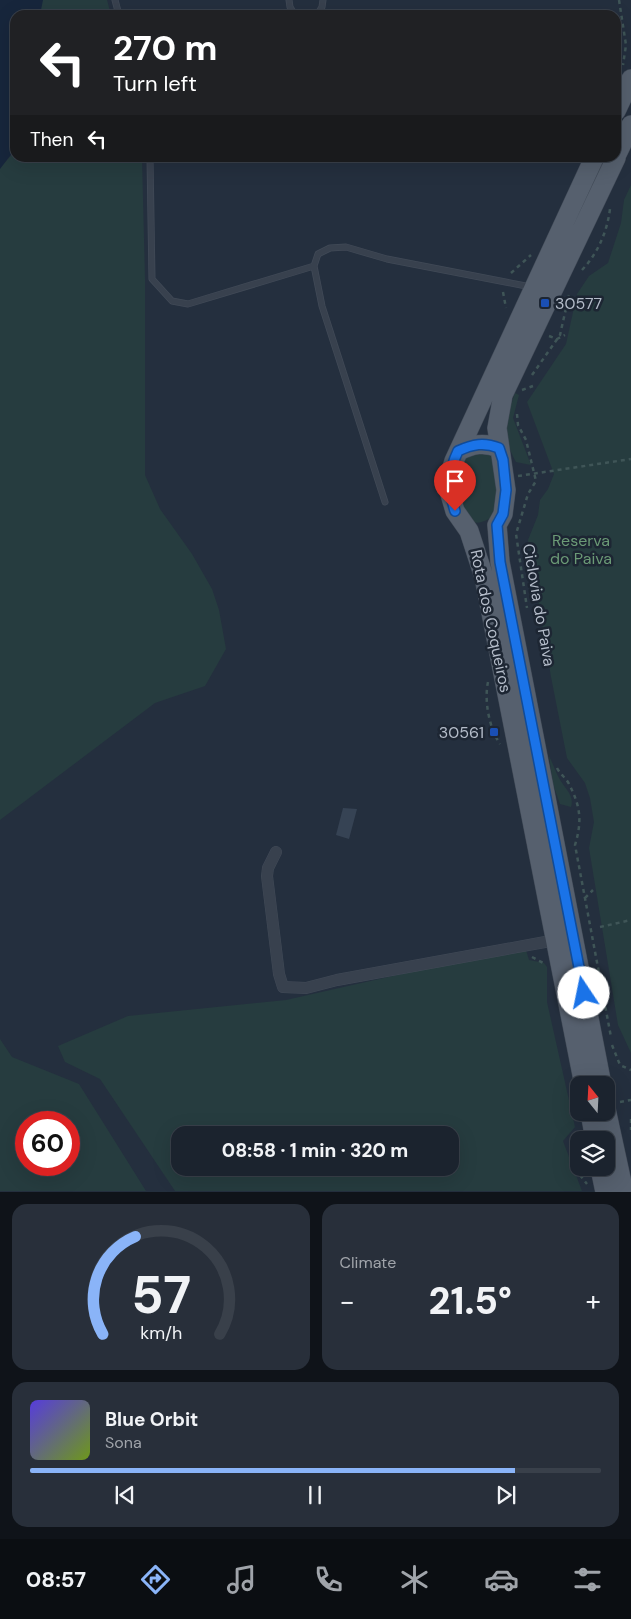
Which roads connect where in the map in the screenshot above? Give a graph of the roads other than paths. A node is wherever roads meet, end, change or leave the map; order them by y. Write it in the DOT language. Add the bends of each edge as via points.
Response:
graph roads {
  1 [pos="627,75"];
  2 [pos="621,95"];
  3 [pos="631,125"];
  4 [pos="621,146"];
  5 [pos="150,162"];
  6 [pos="592,162"];
  7 [pos="614,162"];
  8 [pos="314,266"];
  9 [pos="533,287"];
  10 [pos="499,448"];
  11 [pos="458,451"];
  12 [pos="385,502"];
  13 [pos="503,514"];
  14 [pos="464,525"];
  15 [pos="276,852"];
  16 [pos="556,940"];
  17 [pos="582,1076"];
  18 [pos="600,1076"];
  19 [pos="609,1121"];
  20 [pos="602,1176"];
  21 [pos="605,1192"];
  22 [pos="624,1192"];
  1 -- 2 [label="main road"];
  3 -- 4 [label="main road, Rota dos Coqueiros"];
  5 -- 8 [label="lane" via="152,280 172,301 188,304"];
  6 -- 9 [label="main road, Rota dos Coqueiros"];
  7 -- 10 [label="main road, Rota dos Coqueiros" via="503,395 497,428"];
  8 -- 9 [label="lane" via="318,254 330,248 346,247 387,259"];
  8 -- 12 [label="lane" via="322,306"];
  9 -- 11 [label="main road, Rota dos Coqueiros"];
  10 -- 11 [label="main road" via="481,444"];
  10 -- 13 [label="main road, Rota dos Coqueiros" via="506,490"];
  11 -- 14 [label="main road, Rota dos Coqueiros" via="449,478 450,494"];
  13 -- 14 [label="main road" via="484,526"];
  13 -- 18 [label="main road, Rota dos Coqueiros" via="497,525 500,562"];
  14 -- 16 [label="main road, Rota dos Coqueiros" via="477,552 484,578"];
  15 -- 16 [label="street" via="267,876 283,987 306,988"];
  16 -- 17 [label="main road, Rota dos Coqueiros"];
  19 -- 22 [label="main road"];
  20 -- 21 [label="main road"];
}
